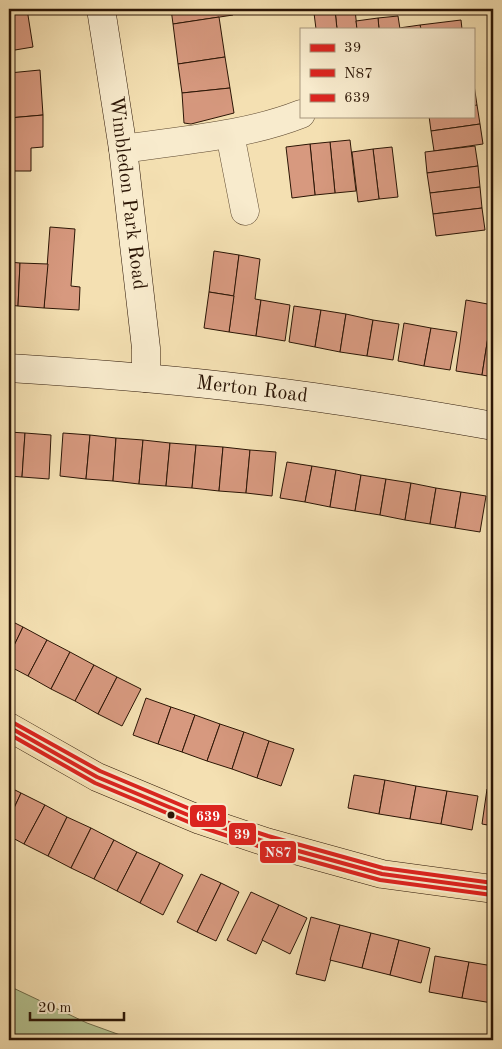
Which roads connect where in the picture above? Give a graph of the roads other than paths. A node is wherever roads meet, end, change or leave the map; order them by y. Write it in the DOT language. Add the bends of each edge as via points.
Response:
graph roads {
  1 [pos="102,9"];
  2 [pos="300,114"];
  3 [pos="230,134"];
  4 [pos="123,149"];
  5 [pos="245,211"];
  6 [pos="9,368"];
  7 [pos="146,378"];
  8 [pos="493,426"];
  9 [pos="9,727"];
  10 [pos="493,889"];
  1 -- 4 [label="street, Wimbledon Park Road"];
  2 -- 3 [label="street"];
  3 -- 4 [label="street"];
  3 -- 5 [label="street"];
  4 -- 7 [label="street, Wimbledon Park Road" via="146,348"];
  6 -- 7 [label="street, Merton Road"];
  7 -- 8 [label="street, Merton Road" via="252,389"];
  9 -- 10 [label="main road" via="97,778 256,839 382,874"];
}
